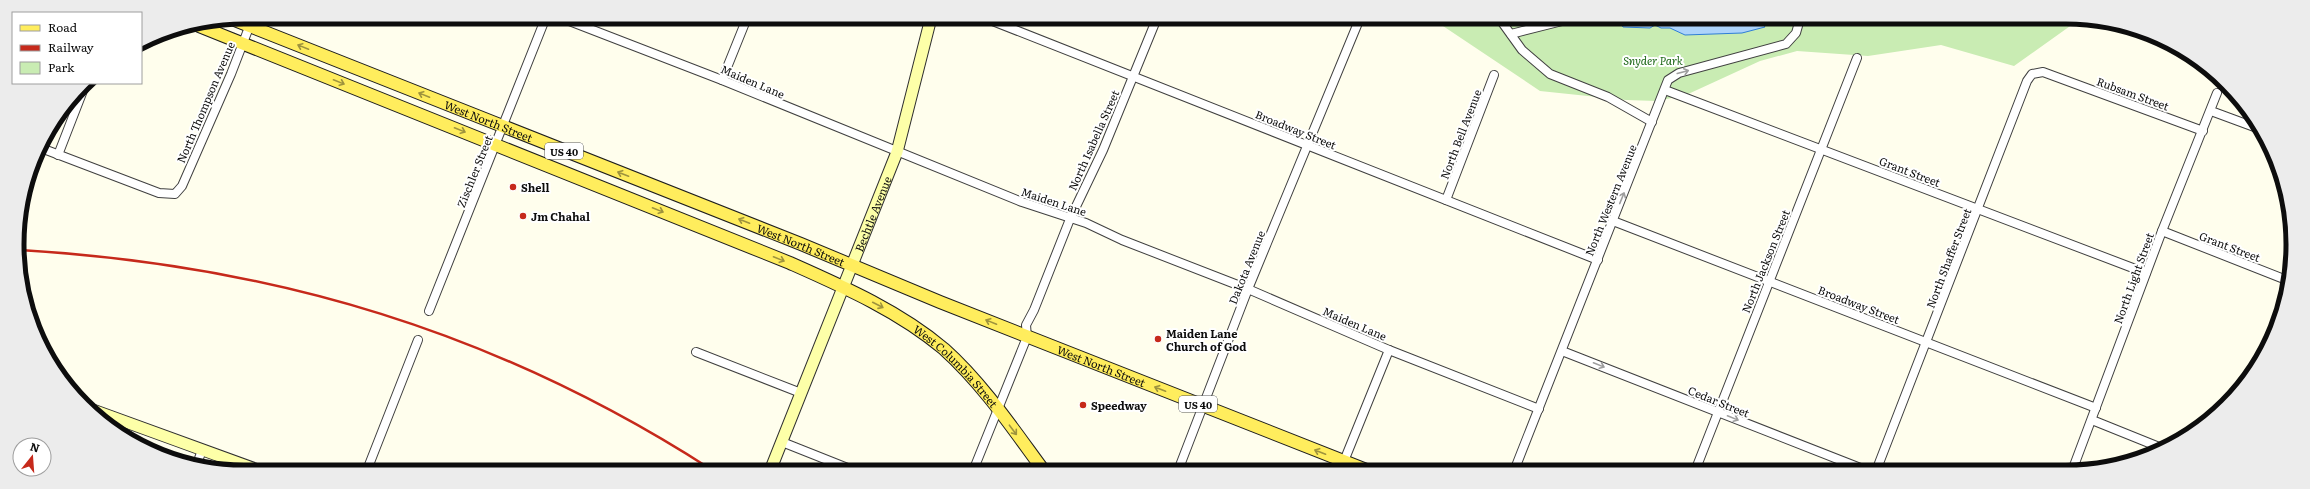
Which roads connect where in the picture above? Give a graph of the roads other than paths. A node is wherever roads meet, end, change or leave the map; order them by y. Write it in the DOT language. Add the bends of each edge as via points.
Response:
graph roads {
  1 [pos="250,24"];
  2 [pos="256,24"];
  3 [pos="543,24"];
  4 [pos="577,24"];
  5 [pos="745,24"];
  6 [pos="929,24"];
  7 [pos="1000,24"];
  8 [pos="1154,24"];
  9 [pos="1357,24"];
  10 [pos="1504,24"];
  11 [pos="1550,24"];
  12 [pos="1799,24"];
  13 [pos="202,28"];
  14 [pos="1511,34"];
  15 [pos="242,44"];
  16 [pos="1857,58"];
  17 [pos="1494,75"];
  18 [pos="1133,76"];
  19 [pos="2054,76"];
  20 [pos="722,80"];
  21 [pos="1665,90"];
  22 [pos="2218,93"];
  23 [pos="80,98"];
  24 [pos="2211,111"];
  25 [pos="1652,122"];
  26 [pos="2251,126"];
  27 [pos="504,127"];
  28 [pos="2203,131"];
  29 [pos="496,145"];
  30 [pos="1307,145"];
  31 [pos="1821,149"];
  32 [pos="46,150"];
  33 [pos="897,152"];
  34 [pos="58,154"];
  35 [pos="1446,200"];
  36 [pos="1979,209"];
  37 [pos="1070,219"];
  38 [pos="1613,221"];
  39 [pos="2162,231"];
  40 [pos="1598,260"];
  41 [pos="854,265"];
  42 [pos="2146,273"];
  43 [pos="2283,279"];
  44 [pos="1769,281"];
  45 [pos="844,287"];
  46 [pos="1248,289"];
  47 [pos="429,311"];
  48 [pos="1027,337"];
  49 [pos="418,340"];
  50 [pos="1927,342"];
  51 [pos="1389,350"];
  52 [pos="1562,351"];
  53 [pos="696,352"];
  54 [pos="801,393"];
  55 [pos="1204,406"];
  56 [pos="2096,408"];
  57 [pos="1539,409"];
  58 [pos="998,410"];
  59 [pos="1718,412"];
  60 [pos="105,415"];
  61 [pos="2092,420"];
  62 [pos="782,442"];
  63 [pos="2155,446"];
  64 [pos="202,450"];
  65 [pos="198,460"];
  66 [pos="244,465"];
  67 [pos="369,465"];
  68 [pos="772,465"];
  69 [pos="840,465"];
  70 [pos="975,465"];
  71 [pos="1039,465"];
  72 [pos="1180,465"];
  73 [pos="1340,465"];
  74 [pos="1342,465"];
  75 [pos="1516,465"];
  76 [pos="1697,465"];
  77 [pos="1853,465"];
  78 [pos="1878,465"];
  79 [pos="2075,465"];
  1 -- 15 [label="street, North Thompson Avenue"];
  27 -- 2 [label="main road, West North Street / US 40, one-way"];
  3 -- 27 [label="street, Zischler Street"];
  4 -- 20 [label="street, Maiden Lane"];
  5 -- 20 [label="street"];
  6 -- 33 [label="main road, Bechtle Avenue"];
  7 -- 18 [label="street, Broadway Street"];
  8 -- 18 [label="street, North Isabella Street"];
  9 -- 30 [label="street, Dakota Avenue"];
  10 -- 14 [label="street"];
  11 -- 14 [label="street"];
  21 -- 12 [label="street, North Western Avenue, one-way" via="1668,80 1679,73 1786,44 1796,33"];
  13 -- 15 [label="main road, West North Street / US 40"];
  14 -- 25 [label="street" via="1522,50 1550,74 1608,97"];
  15 -- 29 [label="main road, West North Street / US 40, one-way"];
  15 -- 34 [label="street, North Thompson Avenue" via="182,186 175,194 159,193"];
  16 -- 31 [label="street, North Jackson Street"];
  17 -- 35 [label="street, North Bell Avenue"];
  18 -- 30 [label="street, Broadway Street"];
  18 -- 37 [label="street, North Isabella Street" via="1103,150"];
  19 -- 28 [label="street, Rubsam Street"];
  19 -- 36 [label="street, North Shaffer Street" via="2038,72 2032,74 2027,81"];
  20 -- 33 [label="street, Maiden Lane"];
  21 -- 25 [label="street, North Western Avenue"];
  21 -- 31 [label="street, Grant Street"];
  22 -- 24 [label="street, North Light Street"];
  23 -- 34 [label="street"];
  24 -- 26 [label="street"];
  24 -- 28 [label="street, North Light Street"];
  38 -- 25 [label="street, North Western Avenue, one-way"];
  27 -- 29 [label="street, Zischler Street"];
  41 -- 27 [label="main road, West North Street / US 40, one-way"];
  28 -- 39 [label="street, North Light Street"];
  29 -- 45 [label="main road, West North Street / US 40, one-way"];
  29 -- 47 [label="street, Zischler Street"];
  30 -- 35 [label="street, Broadway Street"];
  30 -- 46 [label="street, Dakota Avenue"];
  31 -- 36 [label="street, Grant Street"];
  31 -- 44 [label="street, North Jackson Street"];
  32 -- 34 [label="street"];
  33 -- 37 [label="street, Maiden Lane"];
  33 -- 41 [label="main road, Bechtle Avenue"];
  35 -- 40 [label="street, Broadway Street"];
  36 -- 42 [label="street, Grant Street"];
  36 -- 50 [label="street, North Shaffer Street"];
  37 -- 46 [label="street, Maiden Lane" via="1086,222 1122,240"];
  37 -- 48 [label="street, North Isabella Street" via="1026,325"];
  38 -- 40 [label="street, North Western Avenue"];
  38 -- 44 [label="street, Broadway Street"];
  39 -- 42 [label="street, North Light Street"];
  39 -- 43 [label="street, Grant Street"];
  40 -- 52 [label="street, North Western Avenue"];
  41 -- 45 [label="main road, Bechtle Avenue"];
  48 -- 41 [label="main road, West North Street / US 40, one-way"];
  42 -- 56 [label="street, North Light Street"];
  44 -- 50 [label="street, Broadway Street"];
  44 -- 59 [label="street, North Jackson Street"];
  45 -- 54 [label="main road, Bechtle Avenue"];
  45 -- 58 [label="main road, West Columbia Street / US 40, one-way" via="886,309 943,349 963,368"];
  46 -- 51 [label="street, Maiden Lane"];
  46 -- 55 [label="street, Dakota Avenue"];
  55 -- 48 [label="main road, West North Street / US 40, one-way"];
  48 -- 58 [label="street, North Isabella Street"];
  49 -- 67 [label="street"];
  50 -- 56 [label="street, Broadway Street"];
  50 -- 78 [label="street, North Shaffer Street"];
  51 -- 57 [label="street, Maiden Lane"];
  51 -- 74 [label="street"];
  52 -- 57 [label="street, North Western Avenue"];
  52 -- 59 [label="street, Cedar Street, one-way"];
  53 -- 54 [label="street"];
  54 -- 62 [label="main road, Bechtle Avenue"];
  55 -- 72 [label="street, Dakota Avenue"];
  73 -- 55 [label="main road, West North Street / US 40, one-way"];
  56 -- 61 [label="street, North Light Street"];
  57 -- 75 [label="street, North Western Avenue"];
  58 -- 70 [label="street, North Isabella Street"];
  58 -- 71 [label="main road, West Columbia Street / US 40, one-way"];
  59 -- 76 [label="street, North Jackson Street"];
  59 -- 77 [label="street, Cedar Street, one-way"];
  60 -- 64 [label="main road"];
  61 -- 63 [label="street"];
  61 -- 79 [label="street, North Light Street"];
  62 -- 68 [label="main road, Bechtle Avenue"];
  62 -- 69 [label="street"];
  64 -- 65 [label="street"];
  64 -- 66 [label="main road"];
}
